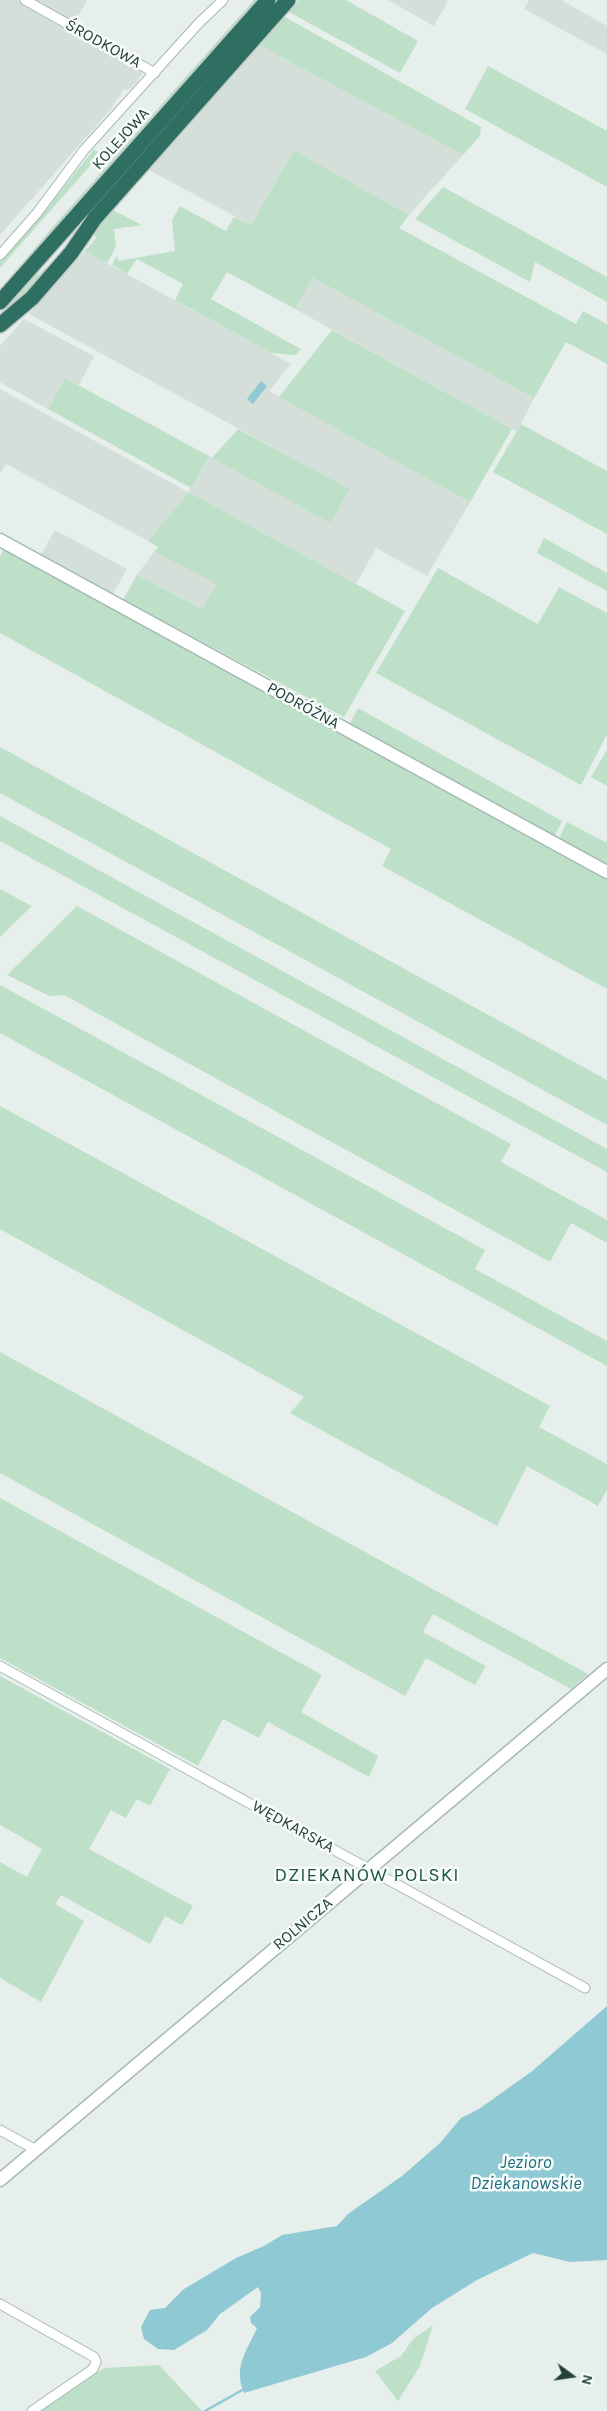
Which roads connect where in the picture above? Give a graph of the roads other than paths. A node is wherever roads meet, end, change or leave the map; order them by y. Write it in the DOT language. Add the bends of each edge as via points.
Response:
graph roads {
  1 [pos="25,0"];
  2 [pos="224,0"];
  3 [pos="268,0"];
  4 [pos="288,0"];
  5 [pos="156,73"];
  6 [pos="0,255"];
  7 [pos="0,302"];
  8 [pos="0,325"];
  9 [pos="0,540"];
  10 [pos="607,872"];
  11 [pos="0,1666"];
  12 [pos="607,1668"];
  13 [pos="369,1868"];
  14 [pos="585,1988"];
  15 [pos="0,2130"];
  16 [pos="36,2150"];
  17 [pos="0,2180"];
  18 [pos="0,2304"];
  19 [pos="32,2411"];
  1 -- 5 [label="street, ŚRODKOWA"];
  2 -- 5 [label="street" via="198,24"];
  3 -- 7 [label="highway, KOLEJOWA"];
  4 -- 8 [label="highway" via="95,218 71,254 32,298"];
  5 -- 6 [label="street" via="84,150"];
  9 -- 10 [label="street, PODRÓŻNA"];
  11 -- 13 [label="street, WĘDKARSKA"];
  12 -- 13 [label="street, ROLNICZA"];
  13 -- 14 [label="street, WĘDKARSKA"];
  13 -- 16 [label="street, ROLNICZA"];
  15 -- 16 [label="street"];
  16 -- 17 [label="street, ROLNICZA"];
  18 -- 19 [label="street" via="94,2357 96,2362 93,2369"];
}
